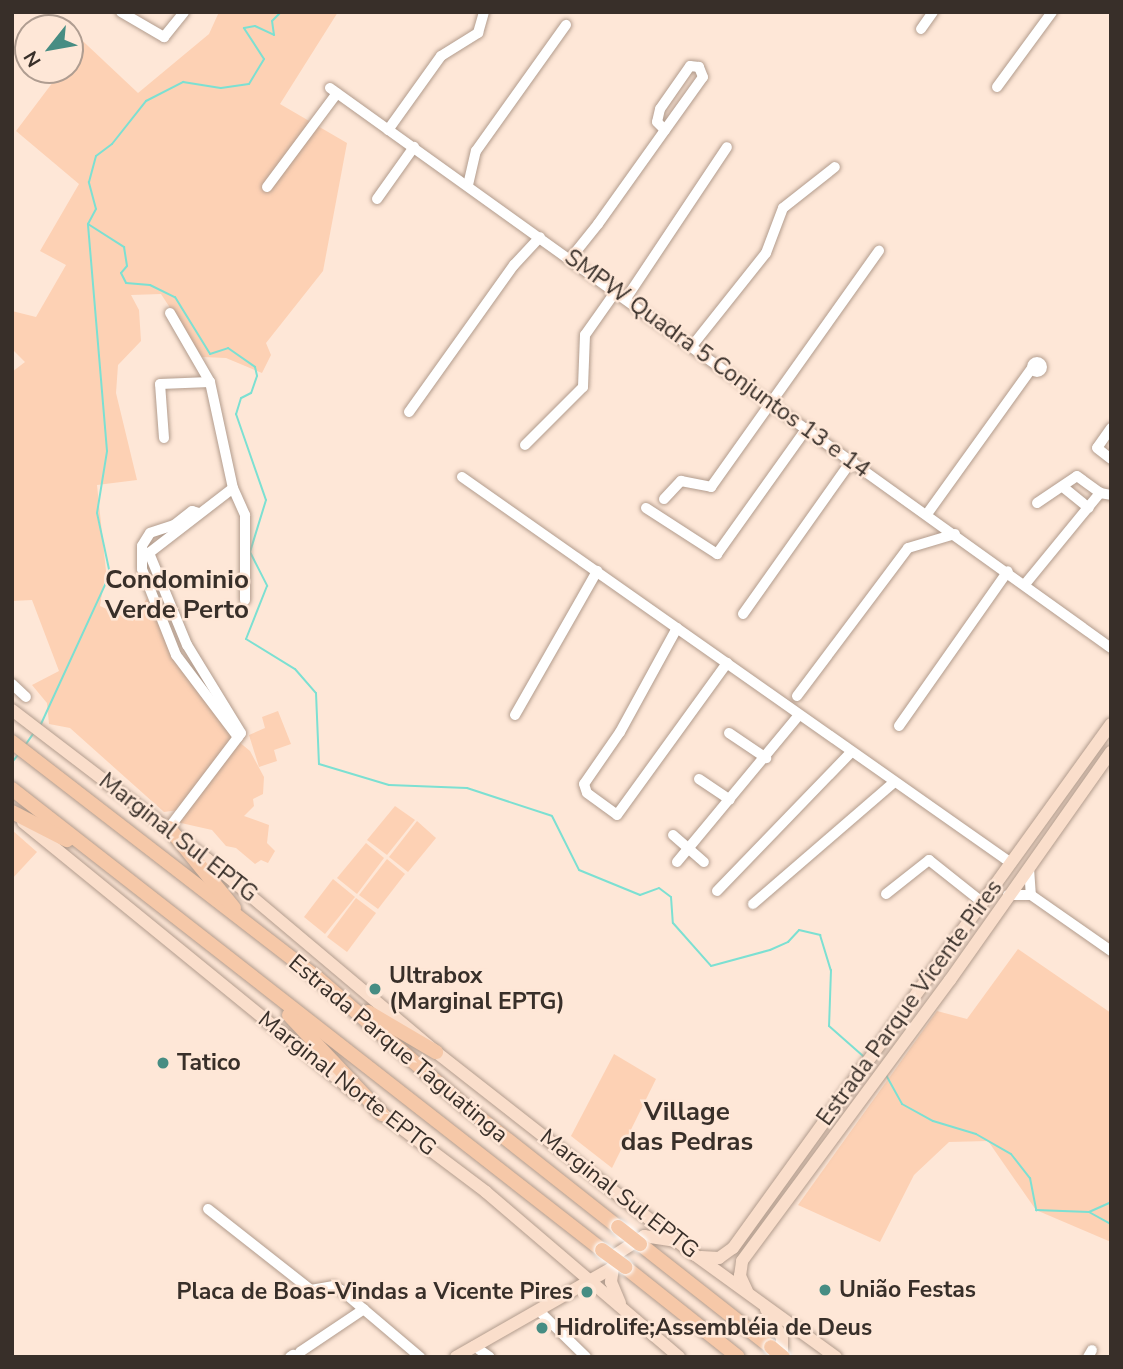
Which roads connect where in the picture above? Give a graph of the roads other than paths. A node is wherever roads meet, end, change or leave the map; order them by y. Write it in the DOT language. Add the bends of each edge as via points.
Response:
graph roads {
  1 [pos="121,12"];
  2 [pos="184,12"];
  3 [pos="484,12"];
  4 [pos="933,12"];
  5 [pos="1052,12"];
  6 [pos="566,25"];
  7 [pos="921,29"];
  8 [pos="997,87"];
  9 [pos="388,130"];
  10 [pos="665,130"];
  11 [pos="414,147"];
  12 [pos="727,147"];
  13 [pos="835,167"];
  14 [pos="468,185"];
  15 [pos="267,187"];
  16 [pos="377,199"];
  17 [pos="540,237"];
  18 [pos="880,251"];
  19 [pos="570,259"];
  20 [pos="616,291"];
  21 [pos="627,298"];
  22 [pos="170,313"];
  23 [pos="692,346"];
  24 [pos="1034,370"];
  25 [pos="210,382"];
  26 [pos="772,402"];
  27 [pos="409,412"];
  28 [pos="807,428"];
  29 [pos="1111,428"];
  30 [pos="164,438"];
  31 [pos="525,445"];
  32 [pos="1111,459"];
  33 [pos="852,460"];
  34 [pos="462,477"];
  35 [pos="1063,487"];
  36 [pos="233,488"];
  37 [pos="1100,493"];
  38 [pos="1111,495"];
  39 [pos="664,499"];
  40 [pos="1037,503"];
  41 [pos="646,508"];
  42 [pos="1089,508"];
  43 [pos="199,513"];
  44 [pos="930,516"];
  45 [pos="955,534"];
  46 [pos="597,571"];
  47 [pos="1008,571"];
  48 [pos="1026,583"];
  49 [pos="245,600"];
  50 [pos="743,614"];
  51 [pos="677,628"];
  52 [pos="1109,643"];
  53 [pos="727,663"];
  54 [pos="12,684"];
  55 [pos="797,696"];
  56 [pos="26,697"];
  57 [pos="12,710"];
  58 [pos="515,715"];
  59 [pos="799,715"];
  60 [pos="1111,724"];
  61 [pos="900,726"];
  62 [pos="729,733"];
  63 [pos="239,739"];
  64 [pos="12,742"];
  65 [pos="851,752"];
  66 [pos="1111,752"];
  67 [pos="766,758"];
  68 [pos="699,779"];
  69 [pos="893,783"];
  70 [pos="12,789"];
  71 [pos="730,800"];
  72 [pos="12,812"];
  73 [pos="169,828"];
  74 [pos="673,835"];
  75 [pos="688,849"];
  76 [pos="677,862"];
  77 [pos="704,862"];
  78 [pos="1011,863"];
  79 [pos="1029,866"];
  80 [pos="117,871"];
  81 [pos="717,891"];
  82 [pos="886,894"];
  83 [pos="1008,895"];
  84 [pos="1031,895"];
  85 [pos="983,903"];
  86 [pos="753,904"];
  87 [pos="256,933"];
  88 [pos="948,951"];
  89 [pos="1111,951"];
  90 [pos="961,963"];
  91 [pos="314,975"];
  92 [pos="273,995"];
  93 [pos="436,1052"];
  94 [pos="382,1114"];
  95 [pos="208,1209"];
  96 [pos="551,1246"];
  97 [pos="690,1250"];
  98 [pos="610,1269"];
  99 [pos="592,1281"];
  100 [pos="750,1295"];
  101 [pos="612,1300"];
  102 [pos="553,1301"];
  103 [pos="762,1304"];
  104 [pos="364,1309"];
  105 [pos="538,1310"];
  106 [pos="625,1312"];
  107 [pos="477,1352"];
  108 [pos="779,1354"];
  109 [pos="294,1355"];
  110 [pos="420,1357"];
  111 [pos="456,1357"];
  112 [pos="490,1357"];
  113 [pos="586,1357"];
  114 [pos="679,1357"];
  115 [pos="738,1357"];
  116 [pos="836,1357"];
  1 -- 2 [label="street" via="164,37"];
  3 -- 9 [label="street" via="478,33 441,56"];
  4 -- 7 [label="street"];
  5 -- 8 [label="street"];
  6 -- 14 [label="street" via="476,151"];
  9 -- 11 [label="street, SMPW Quadra 5 Conjuntos 13 e 14"];
  9 -- 15 [label="street, SMPW Quadra 5 Conjuntos 13 e 14" via="333,90"];
  10 -- 10 [label="street" via="703,77 699,67 690,66 660,109 657,122"];
  10 -- 19 [label="street"];
  11 -- 14 [label="street, SMPW Quadra 5 Conjuntos 13 e 14"];
  11 -- 16 [label="street"];
  12 -- 21 [label="street"];
  13 -- 23 [label="street" via="783,208 766,253"];
  14 -- 17 [label="street, SMPW Quadra 5 Conjuntos 13 e 14"];
  17 -- 19 [label="street, SMPW Quadra 5 Conjuntos 13 e 14"];
  17 -- 27 [label="street" via="514,265"];
  18 -- 26 [label="street"];
  19 -- 20 [label="street, SMPW Quadra 5 Conjuntos 13 e 14"];
  20 -- 21 [label="street, SMPW Quadra 5 Conjuntos 13 e 14"];
  20 -- 31 [label="street" via="585,335 583,387"];
  21 -- 23 [label="street, SMPW Quadra 5 Conjuntos 13 e 14"];
  22 -- 25 [label="street"];
  23 -- 26 [label="street, SMPW Quadra 5 Conjuntos 13 e 14"];
  24 -- 44 [label="street"];
  25 -- 30 [label="street" via="160,384"];
  25 -- 36 [label="street"];
  26 -- 28 [label="street, SMPW Quadra 5 Conjuntos 13 e 14"];
  26 -- 39 [label="street" via="711,487 681,481"];
  28 -- 33 [label="street, SMPW Quadra 5 Conjuntos 13 e 14"];
  28 -- 41 [label="street" via="717,554"];
  29 -- 32 [label="street" via="1097,448"];
  33 -- 44 [label="street, SMPW Quadra 5 Conjuntos 13 e 14"];
  33 -- 50 [label="street"];
  34 -- 46 [label="street"];
  35 -- 37 [label="street" via="1077,476"];
  35 -- 40 [label="street"];
  35 -- 42 [label="street"];
  36 -- 43 [label="street"];
  36 -- 49 [label="street" via="245,515"];
  37 -- 38 [label="street"];
  37 -- 42 [label="street"];
  42 -- 48 [label="street"];
  43 -- 63 [label="street" via="175,535 153,546 148,557 187,645 240,729"];
  43 -- 63 [label="street" via="192,511 174,525 150,533 142,546 142,569 176,655"];
  44 -- 45 [label="street, SMPW Quadra 5 Conjuntos 13 e 14"];
  45 -- 47 [label="street, SMPW Quadra 5 Conjuntos 13 e 14"];
  45 -- 55 [label="street" via="908,548"];
  46 -- 51 [label="street"];
  46 -- 58 [label="street"];
  47 -- 48 [label="street, SMPW Quadra 5 Conjuntos 13 e 14"];
  47 -- 61 [label="street"];
  48 -- 52 [label="street, SMPW Quadra 5 Conjuntos 13 e 14"];
  51 -- 53 [label="street"];
  51 -- 53 [label="street" via="620,732 584,784 587,793 617,815"];
  53 -- 59 [label="street"];
  54 -- 56 [label="street"];
  57 -- 73 [label="main road, Marginal Sul EPTG"];
  59 -- 65 [label="street"];
  59 -- 67 [label="street"];
  60 -- 78 [label="main road, Estrada Parque Vicente Pires"];
  62 -- 67 [label="street"];
  63 -- 73 [label="street"];
  64 -- 87 [label="highway, Estrada Parque Taguatinga"];
  65 -- 69 [label="street"];
  65 -- 81 [label="street"];
  66 -- 79 [label="main road, Estrada Parque Vicente Pires"];
  67 -- 71 [label="street"];
  68 -- 71 [label="street"];
  69 -- 78 [label="street"];
  69 -- 86 [label="street"];
  70 -- 80 [label="highway, Estrada Parque Taguatinga"];
  71 -- 75 [label="street"];
  72 -- 80 [label="highway"];
  72 -- 94 [label="main road, Marginal Norte EPTG"];
  73 -- 87 [label="highway"];
  73 -- 93 [label="main road, Marginal Sul EPTG"];
  74 -- 75 [label="street"];
  75 -- 76 [label="street"];
  75 -- 77 [label="street"];
  78 -- 85 [label="main road, Estrada Parque Vicente Pires"];
  79 -- 83 [label="main road, Estrada Parque Vicente Pires"];
  79 -- 84 [label="street"];
  80 -- 92 [label="highway, Estrada Parque Taguatinga"];
  82 -- 85 [label="street" via="929,860"];
  83 -- 84 [label="street"];
  83 -- 90 [label="main road, Estrada Parque Vicente Pires"];
  84 -- 89 [label="street"];
  85 -- 88 [label="main road, Estrada Parque Vicente Pires"];
  87 -- 91 [label="highway, Estrada Parque Taguatinga"];
  88 -- 90 [label="main road" via="948,958"];
  88 -- 97 [label="main road, Estrada Parque Vicente Pires" via="733,1248 713,1259"];
  90 -- 100 [label="main road, Estrada Parque Vicente Pires" via="742,1261 740,1276"];
  91 -- 93 [label="highway"];
  91 -- 108 [label="highway, Estrada Parque Taguatinga, bridge" via="466,1107"];
  92 -- 94 [label="highway" via="325,1058"];
  92 -- 115 [label="highway, Estrada Parque Taguatinga, bridge"];
  93 -- 97 [label="main road, Marginal Sul EPTG"];
  94 -- 96 [label="main road, Marginal Norte EPTG"];
  95 -- 104 [label="street" via="311,1290 334,1286"];
  96 -- 99 [label="main road, Marginal Norte EPTG"];
  96 -- 102 [label="main road" via="572,1276"];
  97 -- 98 [label="main road" via="669,1238 644,1236 623,1246"];
  97 -- 100 [label="main road, Marginal Sul EPTG"];
  98 -- 99 [label="main road"];
  98 -- 106 [label="main road" via="615,1295"];
  99 -- 101 [label="main road, Marginal Norte EPTG"];
  99 -- 102 [label="main road"];
  100 -- 103 [label="main road, Marginal Sul EPTG"];
  101 -- 102 [label="main road" via="587,1290"];
  101 -- 106 [label="main road, Marginal Norte EPTG"];
  102 -- 105 [label="main road"];
  103 -- 108 [label="main road" via="782,1338"];
  103 -- 116 [label="main road, Marginal Sul EPTG"];
  104 -- 109 [label="street"];
  104 -- 110 [label="street"];
  105 -- 107 [label="main road"];
  105 -- 113 [label="street"];
  106 -- 114 [label="main road, Marginal Norte EPTG"];
  107 -- 111 [label="main road"];
  107 -- 112 [label="street"];
}
